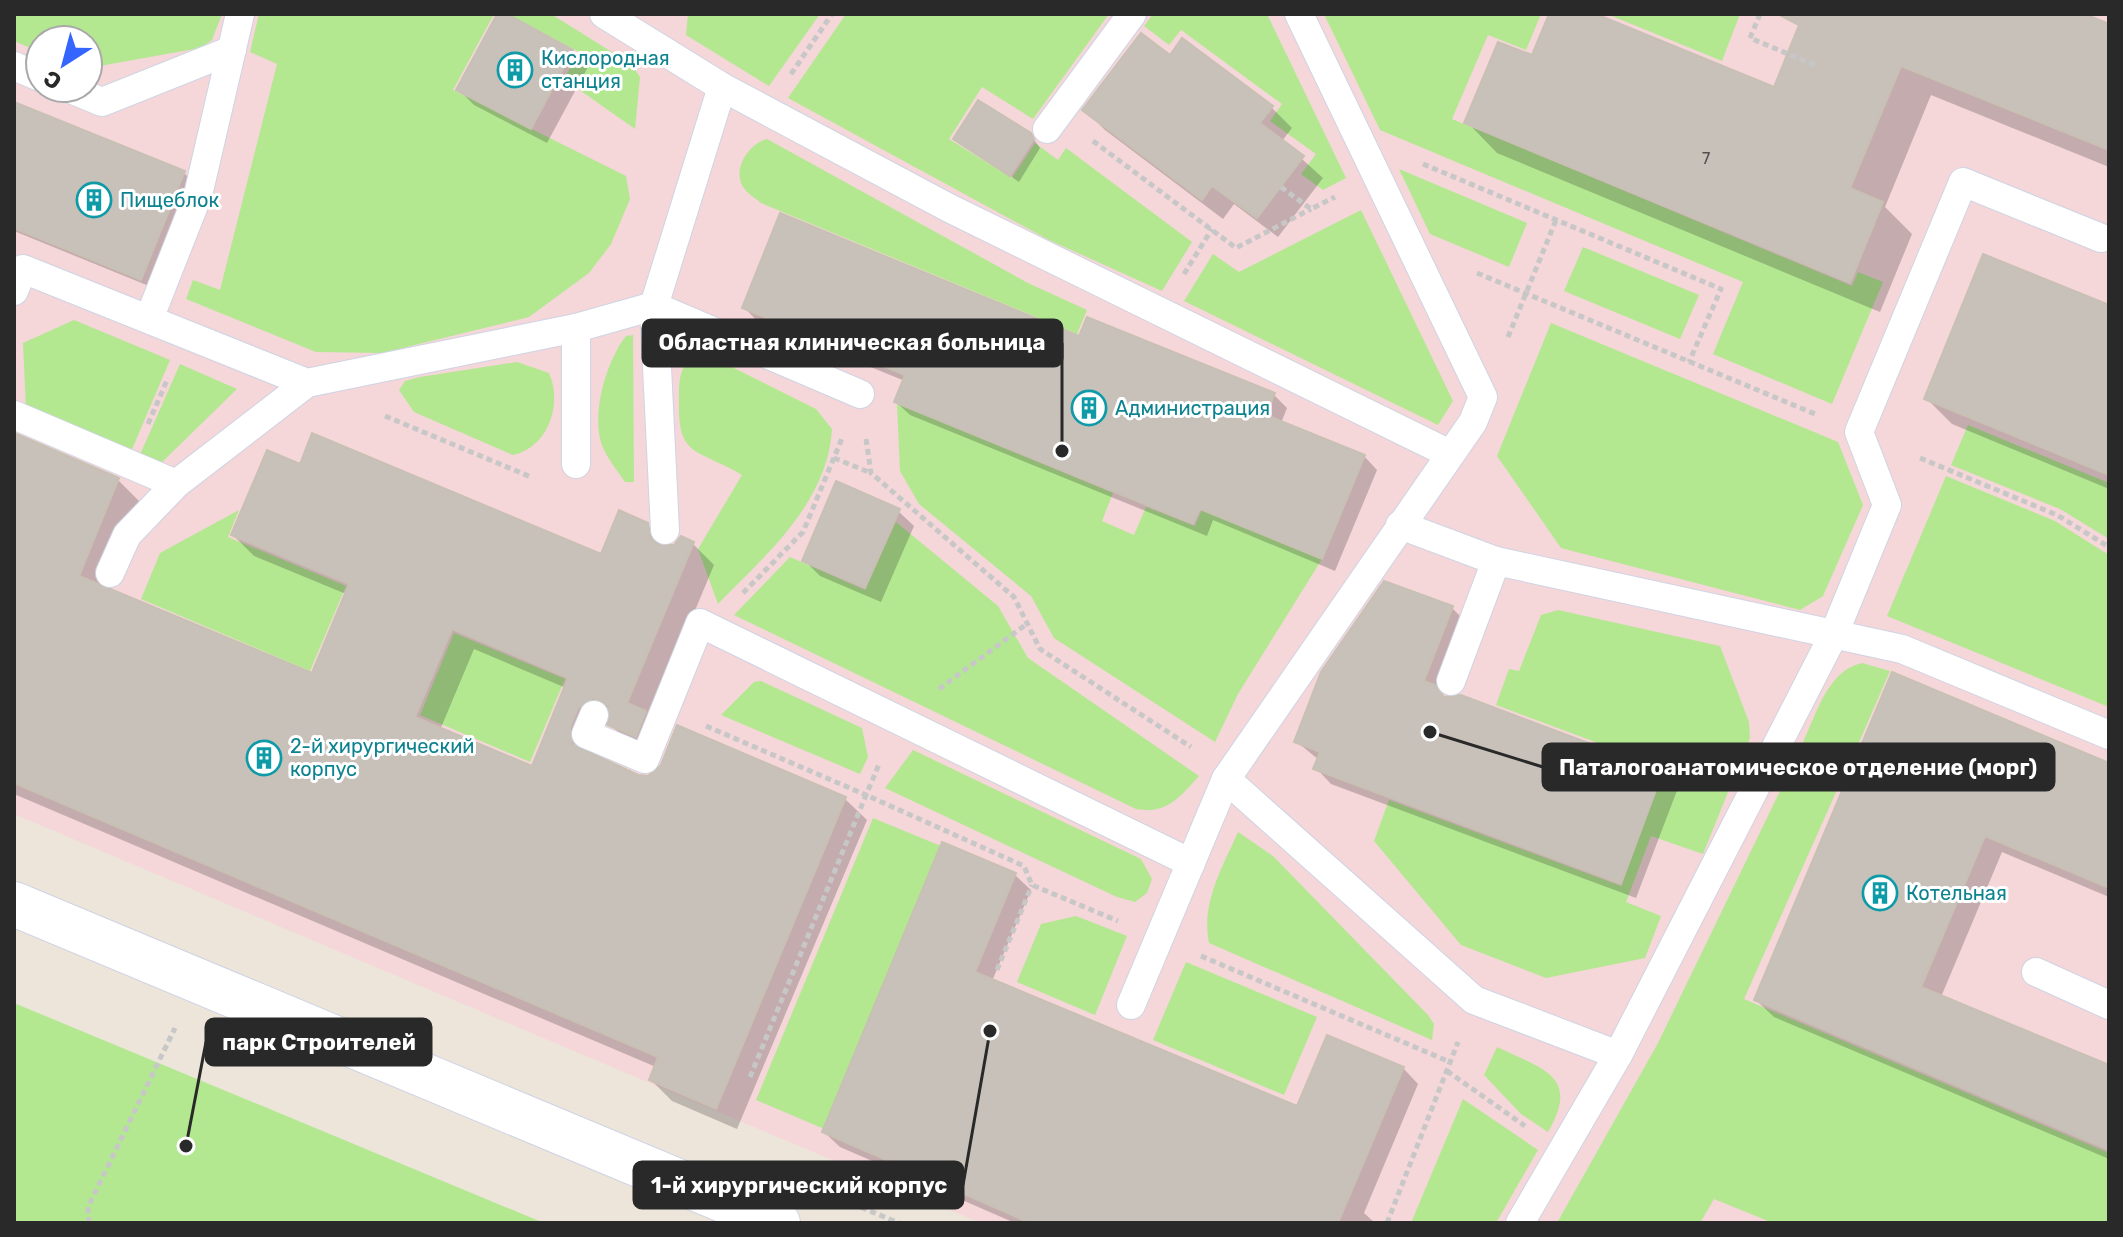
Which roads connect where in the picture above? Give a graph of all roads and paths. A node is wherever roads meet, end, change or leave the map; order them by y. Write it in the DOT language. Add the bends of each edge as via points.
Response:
graph roads {
  1 [pos="240,14"];
  2 [pos="604,14"];
  3 [pos="832,14"];
  4 [pos="1132,14"];
  5 [pos="1299,14"];
  6 [pos="1760,14"];
  7 [pos="232,50"];
  8 [pos="1817,66"];
  9 [pos="722,87"];
  10 [pos="104,101"];
  11 [pos="765,111"];
  12 [pos="1052,122"];
  13 [pos="1357,136"];
  14 [pos="1281,187"];
  15 [pos="1328,201"];
  16 [pos="1311,209"];
  17 [pos="1556,220"];
  18 [pos="2101,238"];
  19 [pos="1410,245"];
  20 [pos="17,275"];
  21 [pos="1525,294"];
  22 [pos="654,306"];
  23 [pos="149,319"];
  24 [pos="576,328"];
  25 [pos="186,334"];
  26 [pos="1689,362"];
  27 [pos="307,383"];
  28 [pos="860,394"];
  29 [pos="1483,397"];
  30 [pos="14,415"];
  31 [pos="1859,432"];
  32 [pos="1450,454"];
  33 [pos="834,458"];
  34 [pos="576,464"];
  35 [pos="130,465"];
  36 [pos="871,473"];
  37 [pos="536,479"];
  38 [pos="176,484"];
  39 [pos="1400,525"];
  40 [pos="665,530"];
  41 [pos="2109,547"];
  42 [pos="1496,561"];
  43 [pos="110,573"];
  44 [pos="1028,623"];
  45 [pos="710,627"];
  46 [pos="1834,634"];
  47 [pos="1451,681"];
  48 [pos="665,709"];
  49 [pos="594,715"];
  50 [pos="897,719"];
  51 [pos="2109,735"];
  52 [pos="1226,779"];
  53 [pos="866,795"];
  54 [pos="1191,863"];
  55 [pos="1032,885"];
  56 [pos="14,904"];
  57 [pos="1160,939"];
  58 [pos="997,970"];
  59 [pos="2036,972"];
  60 [pos="1474,1000"];
  61 [pos="1131,1005"];
  62 [pos="2109,1005"];
  63 [pos="179,1018"];
  64 [pos="1618,1055"];
  65 [pos="1450,1062"];
  66 [pos="1447,1071"];
  67 [pos="750,1077"];
  68 [pos="1561,1152"];
  69 [pos="89,1223"];
  70 [pos="778,1223"];
  71 [pos="1387,1223"];
  72 [pos="1520,1223"];
  1 -- 7 [label="lane"];
  2 -- 9 [label="lane"];
  3 -- 11 [label="path"];
  4 -- 12 [label="lane"];
  5 -- 13 [label="lane"];
  6 -- 8 [label="path" via="1750,38"];
  7 -- 10 [label="lane"];
  7 -- 23 [label="lane" via="198,195"];
  9 -- 11 [label="lane"];
  9 -- 22 [label="lane"];
  11 -- 32 [label="lane" via="949,208"];
  12 -- 16 [label="path" via="1236,248"];
  13 -- 17 [label="path"];
  13 -- 19 [label="lane"];
  14 -- 16 [label="path"];
  15 -- 16 [label="path"];
  17 -- 21 [label="path"];
  17 -- 26 [label="path" via="1721,289"];
  18 -- 31 [label="lane" via="1963,182"];
  19 -- 21 [label="path"];
  19 -- 29 [label="lane"];
  20 -- 23 [label="lane"];
  21 -- 26 [label="path"];
  21 -- 29 [label="path"];
  22 -- 24 [label="lane"];
  22 -- 28 [label="lane"];
  22 -- 40 [label="lane"];
  23 -- 25 [label="lane"];
  24 -- 27 [label="lane"];
  24 -- 34 [label="lane"];
  25 -- 27 [label="lane"];
  25 -- 35 [label="path"];
  26 -- 31 [label="path"];
  27 -- 37 [label="path"];
  27 -- 38 [label="lane"];
  28 -- 33 [label="path"];
  28 -- 36 [label="path"];
  29 -- 32 [label="lane"];
  30 -- 35 [label="lane"];
  31 -- 41 [label="path" via="2057,515"];
  31 -- 46 [label="lane" via="1887,505"];
  32 -- 39 [label="lane"];
  33 -- 36 [label="path"];
  33 -- 45 [label="path" via="803,532"];
  35 -- 38 [label="lane"];
  36 -- 44 [label="path" via="1014,597"];
  38 -- 43 [label="lane" via="127,535"];
  39 -- 42 [label="lane"];
  39 -- 52 [label="lane"];
  42 -- 46 [label="lane"];
  42 -- 47 [label="lane"];
  44 -- 50 [label="path"];
  44 -- 52 [label="path" via="1040,649 1195,749"];
  45 -- 48 [label="lane" via="700,623"];
  45 -- 50 [label="lane"];
  46 -- 51 [label="lane" via="1902,649"];
  46 -- 64 [label="lane"];
  48 -- 49 [label="lane" via="645,759 586,734"];
  48 -- 53 [label="path"];
  50 -- 53 [label="path"];
  50 -- 54 [label="lane"];
  52 -- 54 [label="lane"];
  52 -- 60 [label="lane"];
  53 -- 55 [label="path" via="1024,866"];
  53 -- 67 [label="path"];
  54 -- 57 [label="lane"];
  55 -- 57 [label="path"];
  55 -- 58 [label="path"];
  56 -- 70 [label="street"];
  57 -- 61 [label="lane"];
  57 -- 65 [label="path"];
  59 -- 62 [label="lane"];
  60 -- 64 [label="lane"];
  60 -- 65 [label="path"];
  63 -- 69 [label="path" via="88,1207"];
  64 -- 68 [label="lane"];
  65 -- 66 [label="path"];
  66 -- 68 [label="path"];
  66 -- 71 [label="path"];
  68 -- 72 [label="lane"];
}
